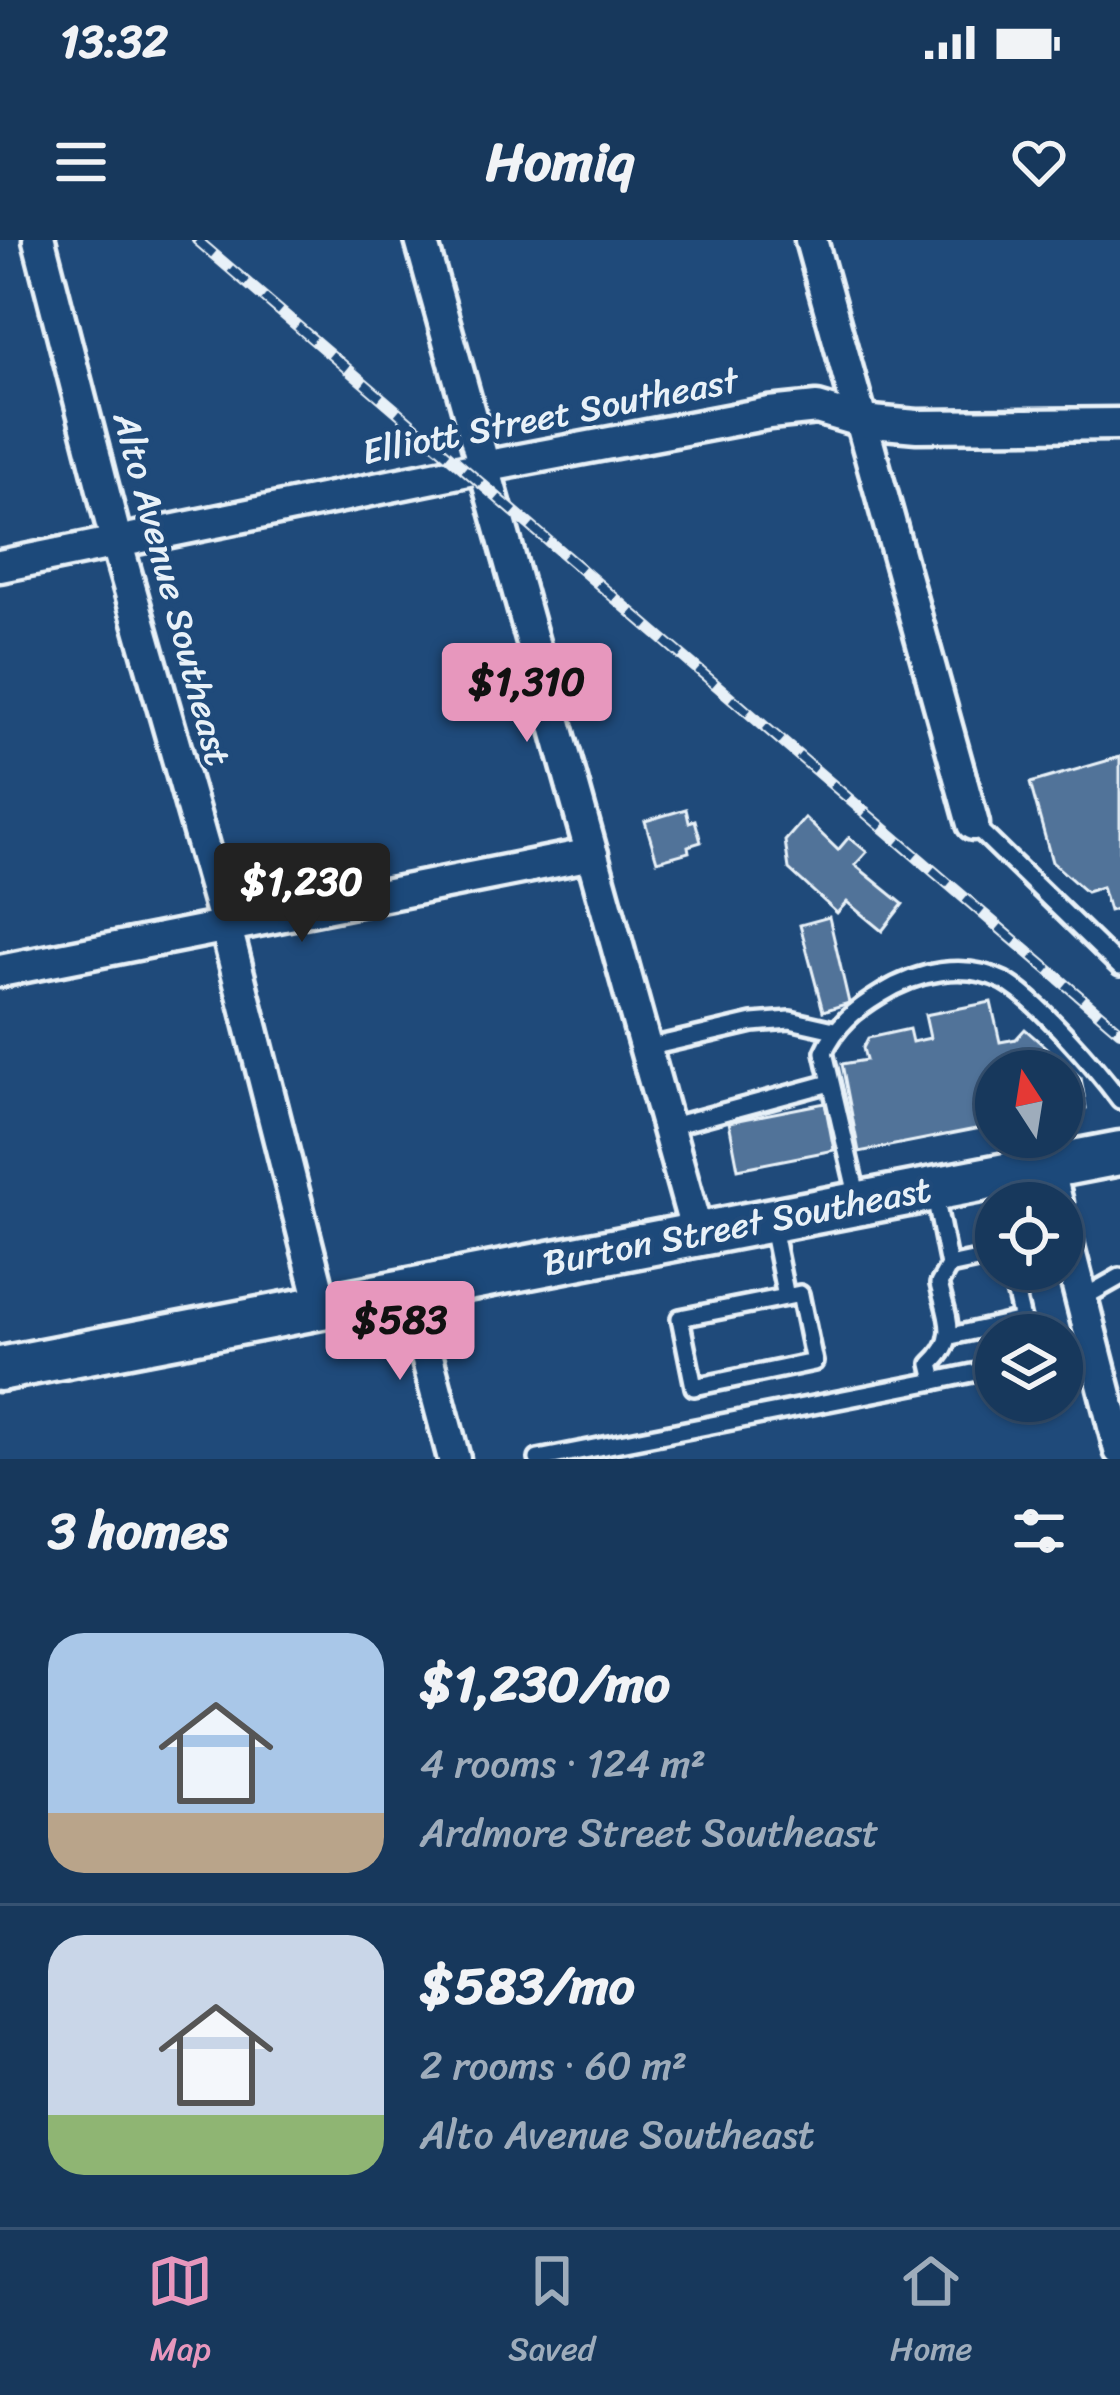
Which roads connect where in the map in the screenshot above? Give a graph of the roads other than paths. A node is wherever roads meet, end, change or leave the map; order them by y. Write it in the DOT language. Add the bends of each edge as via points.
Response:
graph roads {
  1 [pos="40,240"];
  2 [pos="422,240"];
  3 [pos="812,240"];
  4 [pos="861,422"];
  5 [pos="1120,424"];
  6 [pos="483,467"];
  7 [pos="117,544"];
  8 [pos="0,566"];
  9 [pos="973,824"];
  10 [pos="592,854"];
  11 [pos="226,926"];
  12 [pos="1120,967"];
  13 [pos="0,971"];
  14 [pos="834,1030"];
  15 [pos="646,1048"];
  16 [pos="830,1083"];
  17 [pos="1120,1100"];
  18 [pos="668,1126"];
  19 [pos="1120,1154"];
  20 [pos="1059,1182"];
  21 [pos="975,1187"];
  22 [pos="933,1188"];
  23 [pos="859,1202"];
  24 [pos="771,1219"];
  25 [pos="698,1232"];
  26 [pos="975,1260"];
  27 [pos="949,1266"];
  28 [pos="1120,1277"];
  29 [pos="409,1289"];
  30 [pos="1015,1290"];
  31 [pos="1080,1290"];
  32 [pos="786,1297"];
  33 [pos="1082,1299"];
  34 [pos="322,1306"];
  35 [pos="951,1336"];
  36 [pos="1094,1347"];
  37 [pos="1083,1349"];
  38 [pos="0,1369"];
  39 [pos="975,1372"];
  40 [pos="934,1381"];
  41 [pos="1119,1441"];
  42 [pos="454,1459"];
  43 [pos="538,1459"];
  1 -- 7 [label="street, Alto Avenue Southeast"];
  2 -- 6 [label="street"];
  3 -- 4 [label="street"];
  4 -- 5 [label="street, Elliott Street Southeast"];
  4 -- 6 [label="street, Elliott Street Southeast" via="817,408 769,413"];
  4 -- 9 [label="street"];
  6 -- 7 [label="street, Elliott Street Southeast"];
  6 -- 10 [label="street"];
  7 -- 8 [label="street, Elliott Street Southeast"];
  7 -- 11 [label="street, Alto Avenue Southeast"];
  9 -- 12 [label="lane"];
  10 -- 11 [label="street"];
  10 -- 15 [label="street"];
  11 -- 13 [label="street"];
  11 -- 34 [label="street, Alto Avenue Southeast"];
  14 -- 15 [label="lane" via="790,1020 753,1023"];
  14 -- 16 [label="lane" via="824,1052"];
  14 -- 17 [label="lane" via="906,978 958,970 1004,982 1060,1030"];
  15 -- 18 [label="street"];
  16 -- 18 [label="lane"];
  16 -- 23 [label="lane"];
  18 -- 25 [label="street"];
  19 -- 20 [label="main road, Burton Street Southeast"];
  21 -- 22 [label="main road, Burton Street Southeast"];
  22 -- 23 [label="main road, Burton Street Southeast"];
  22 -- 27 [label="lane"];
  23 -- 24 [label="main road, Burton Street Southeast"];
  24 -- 25 [label="main road, Burton Street Southeast"];
  24 -- 32 [label="lane"];
  25 -- 29 [label="main road, Burton Street Southeast"];
  26 -- 27 [label="lane"];
  27 -- 35 [label="lane" via="939,1283"];
  28 -- 33 [label="lane"];
  29 -- 34 [label="main road, Burton Street Southeast"];
  29 -- 42 [label="street"];
  30 -- 35 [label="lane" via="1022,1320"];
  31 -- 33 [label="street"];
  32 -- 32 [label="lane" via="680,1318 694,1387 814,1362 800,1294"];
  33 -- 36 [label="street"];
  34 -- 38 [label="main road, Burton Street Southeast"];
  35 -- 40 [label="lane" via="931,1364"];
  36 -- 37 [label="lane"];
  36 -- 41 [label="street"];
  39 -- 40 [label="lane"];
  40 -- 43 [label="lane"];
}
